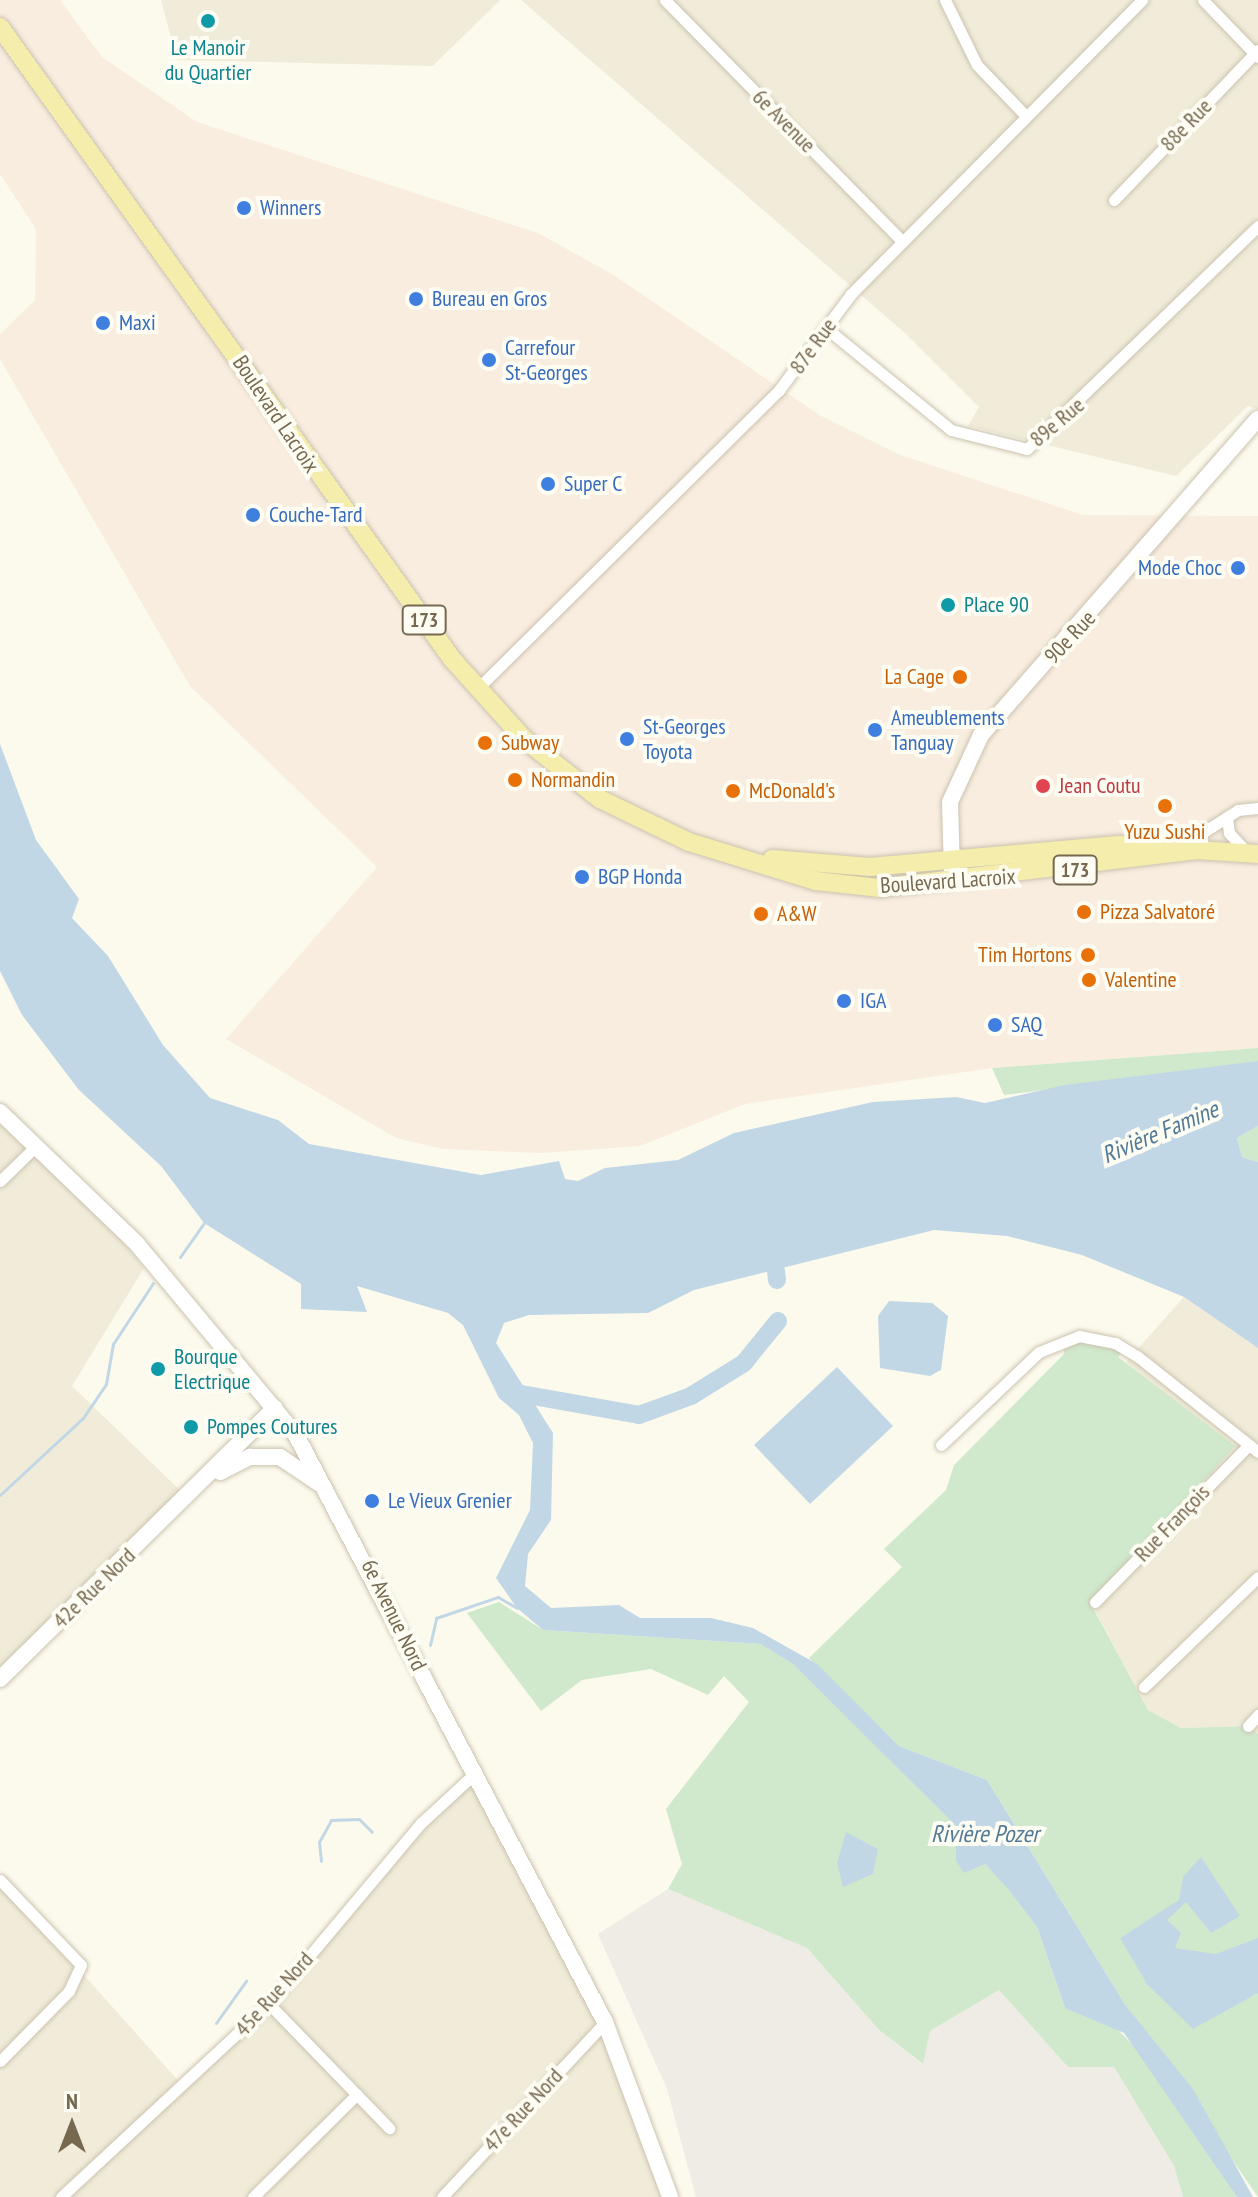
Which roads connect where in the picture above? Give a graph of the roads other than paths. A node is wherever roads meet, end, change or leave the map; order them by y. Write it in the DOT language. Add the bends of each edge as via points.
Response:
graph roads {
  1 [pos="665,0"];
  2 [pos="945,0"];
  3 [pos="1142,0"];
  4 [pos="1203,0"];
  5 [pos="0,27"];
  6 [pos="1257,54"];
  7 [pos="1025,115"];
  8 [pos="1114,200"];
  9 [pos="1258,226"];
  10 [pos="903,242"];
  11 [pos="826,328"];
  12 [pos="1258,419"];
  13 [pos="478,688"];
  14 [pos="1258,808"];
  15 [pos="1227,817"];
  16 [pos="1188,848"];
  17 [pos="1253,853"];
  18 [pos="749,858"];
  19 [pos="951,863"];
  20 [pos="953,882"];
  21 [pos="0,1112"];
  22 [pos="36,1146"];
  23 [pos="0,1181"];
  24 [pos="272,1405"];
  25 [pos="941,1445"];
  26 [pos="1253,1448"];
  27 [pos="187,1497"];
  28 [pos="335,1500"];
  29 [pos="1258,1577"];
  30 [pos="1095,1602"];
  31 [pos="0,1679"];
  32 [pos="1144,1687"];
  33 [pos="1258,1715"];
  34 [pos="1248,1726"];
  35 [pos="473,1775"];
  36 [pos="0,1880"];
  37 [pos="269,2004"];
  38 [pos="605,2022"];
  39 [pos="0,2061"];
  40 [pos="357,2094"];
  41 [pos="389,2128"];
  42 [pos="61,2197"];
  43 [pos="253,2197"];
  44 [pos="442,2197"];
  45 [pos="670,2197"];
  1 -- 10 [label="street, 6e Avenue"];
  2 -- 7 [label="street" via="977,65"];
  3 -- 7 [label="street, 87e Rue"];
  4 -- 6 [label="street"];
  5 -- 13 [label="main road, Boulevard Lacroix / 173" via="371,551"];
  6 -- 8 [label="street, 88e Rue"];
  7 -- 10 [label="street, 87e Rue"];
  9 -- 11 [label="street, 89e Rue" via="1027,449 951,430"];
  10 -- 11 [label="street, 87e Rue"];
  11 -- 13 [label="street, 87e Rue" via="779,390"];
  12 -- 19 [label="main road, 90e Rue" via="981,735 950,802"];
  13 -- 18 [label="main road, Boulevard Lacroix / 173" via="524,739 600,799 689,842"];
  14 -- 15 [label="street"];
  15 -- 16 [label="street"];
  15 -- 17 [label="street" via="1229,833"];
  16 -- 17 [label="main road, Boulevard Lacroix / 173"];
  16 -- 19 [label="main road, Boulevard Lacroix / 173"];
  16 -- 20 [label="main road, Boulevard Lacroix / 173"];
  18 -- 19 [label="main road, Boulevard Lacroix / 173" via="870,867"];
  18 -- 20 [label="main road, Boulevard Lacroix / 173" via="842,885"];
  19 -- 20 [label="main road, 90e Rue"];
  21 -- 22 [label="main road, 6e Avenue Nord"];
  22 -- 23 [label="street"];
  22 -- 24 [label="main road, 6e Avenue Nord" via="137,1244"];
  24 -- 27 [label="main road, 42e Rue Nord"];
  24 -- 28 [label="main road, 6e Avenue Nord"];
  25 -- 26 [label="street" via="1039,1352 1079,1336 1137,1356"];
  26 -- 30 [label="street, Rue François"];
  27 -- 28 [label="main road, 42e Rue Nord" via="226,1468 264,1455 295,1464"];
  27 -- 31 [label="main road, 42e Rue Nord"];
  28 -- 35 [label="main road, 6e Avenue Nord"];
  29 -- 32 [label="street"];
  33 -- 34 [label="street"];
  35 -- 37 [label="street, 45e Rue Nord" via="421,1823"];
  35 -- 38 [label="main road, 6e Avenue Nord"];
  36 -- 39 [label="street" via="81,1965 69,1991"];
  37 -- 40 [label="street"];
  37 -- 42 [label="street, 45e Rue Nord"];
  38 -- 44 [label="street, 47e Rue Nord"];
  38 -- 45 [label="main road, 6e Avenue Nord"];
  40 -- 41 [label="street"];
  40 -- 43 [label="street"];
}
